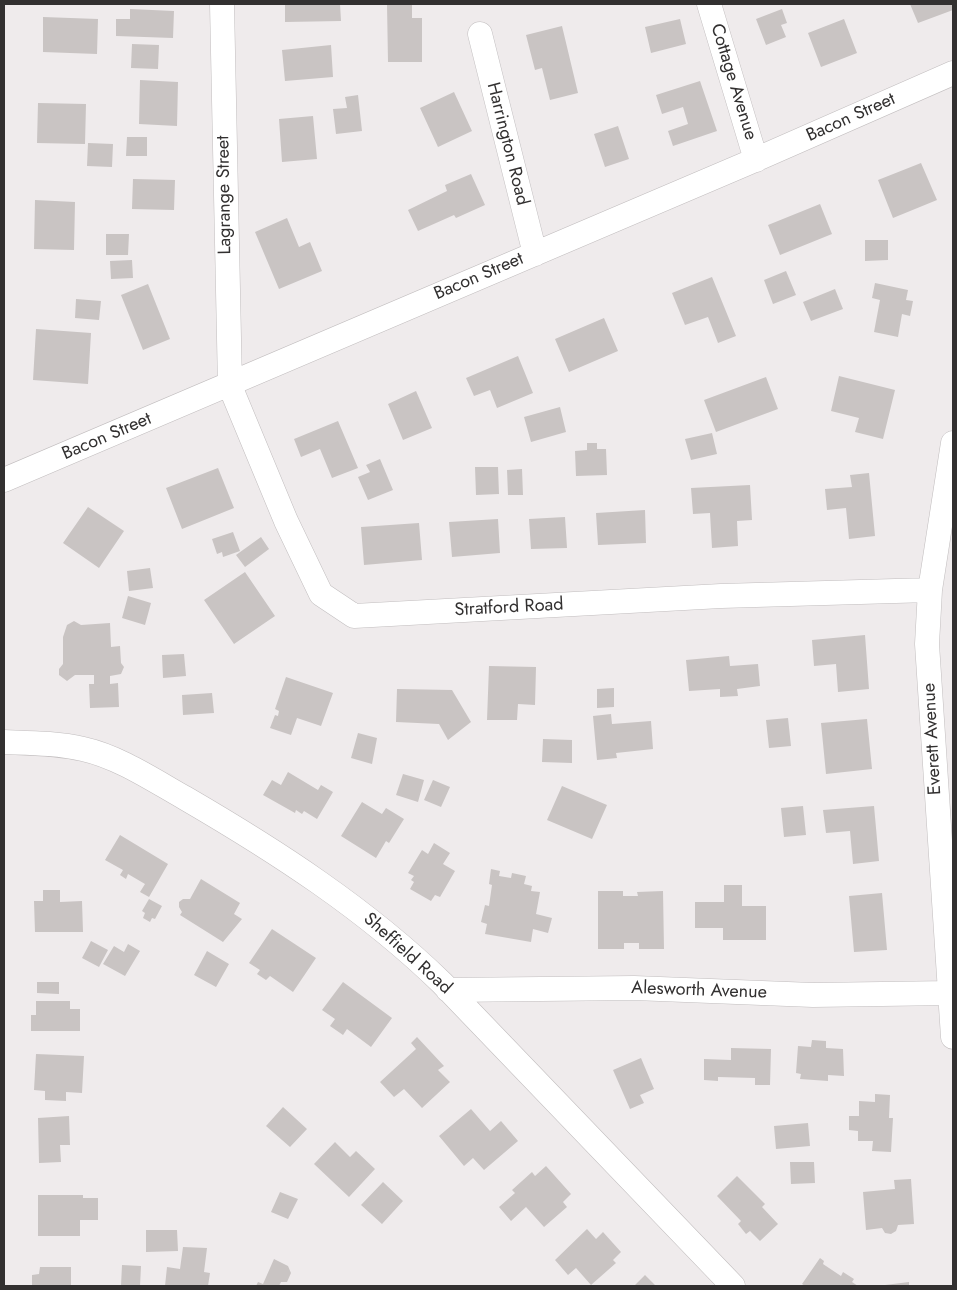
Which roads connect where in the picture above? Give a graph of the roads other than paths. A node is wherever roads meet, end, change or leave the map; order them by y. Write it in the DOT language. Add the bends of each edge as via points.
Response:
graph roads {
  1 [pos="222,4"];
  2 [pos="710,4"];
  3 [pos="480,34"];
  4 [pos="953,73"];
  5 [pos="756,160"];
  6 [pos="535,254"];
  7 [pos="230,386"];
  8 [pos="953,443"];
  9 [pos="4,480"];
  10 [pos="930,590"];
  11 [pos="4,742"];
  12 [pos="448,990"];
  13 [pos="950,994"];
  14 [pos="953,1037"];
  15 [pos="733,1286"];
  1 -- 7 [label="street, Lagrange Street"];
  2 -- 5 [label="street, Cottage Avenue"];
  3 -- 6 [label="street, Harrington Road"];
  4 -- 5 [label="street, Bacon Street"];
  5 -- 6 [label="street, Bacon Street"];
  6 -- 7 [label="street, Bacon Street"];
  7 -- 9 [label="street, Bacon Street"];
  7 -- 10 [label="street, Stratford Road" via="286,522 321,594 354,616 721,596"];
  8 -- 10 [label="street, Everett Avenue"];
  10 -- 13 [label="street, Everett Avenue" via="927,644"];
  11 -- 12 [label="street, Sheffield Road" via="84,749 133,768 218,818 351,906 408,950"];
  12 -- 13 [label="street, Alesworth Avenue" via="634,988 813,995"];
  12 -- 15 [label="street, Sheffield Road"];
  13 -- 14 [label="street, Everett Avenue"];
}
